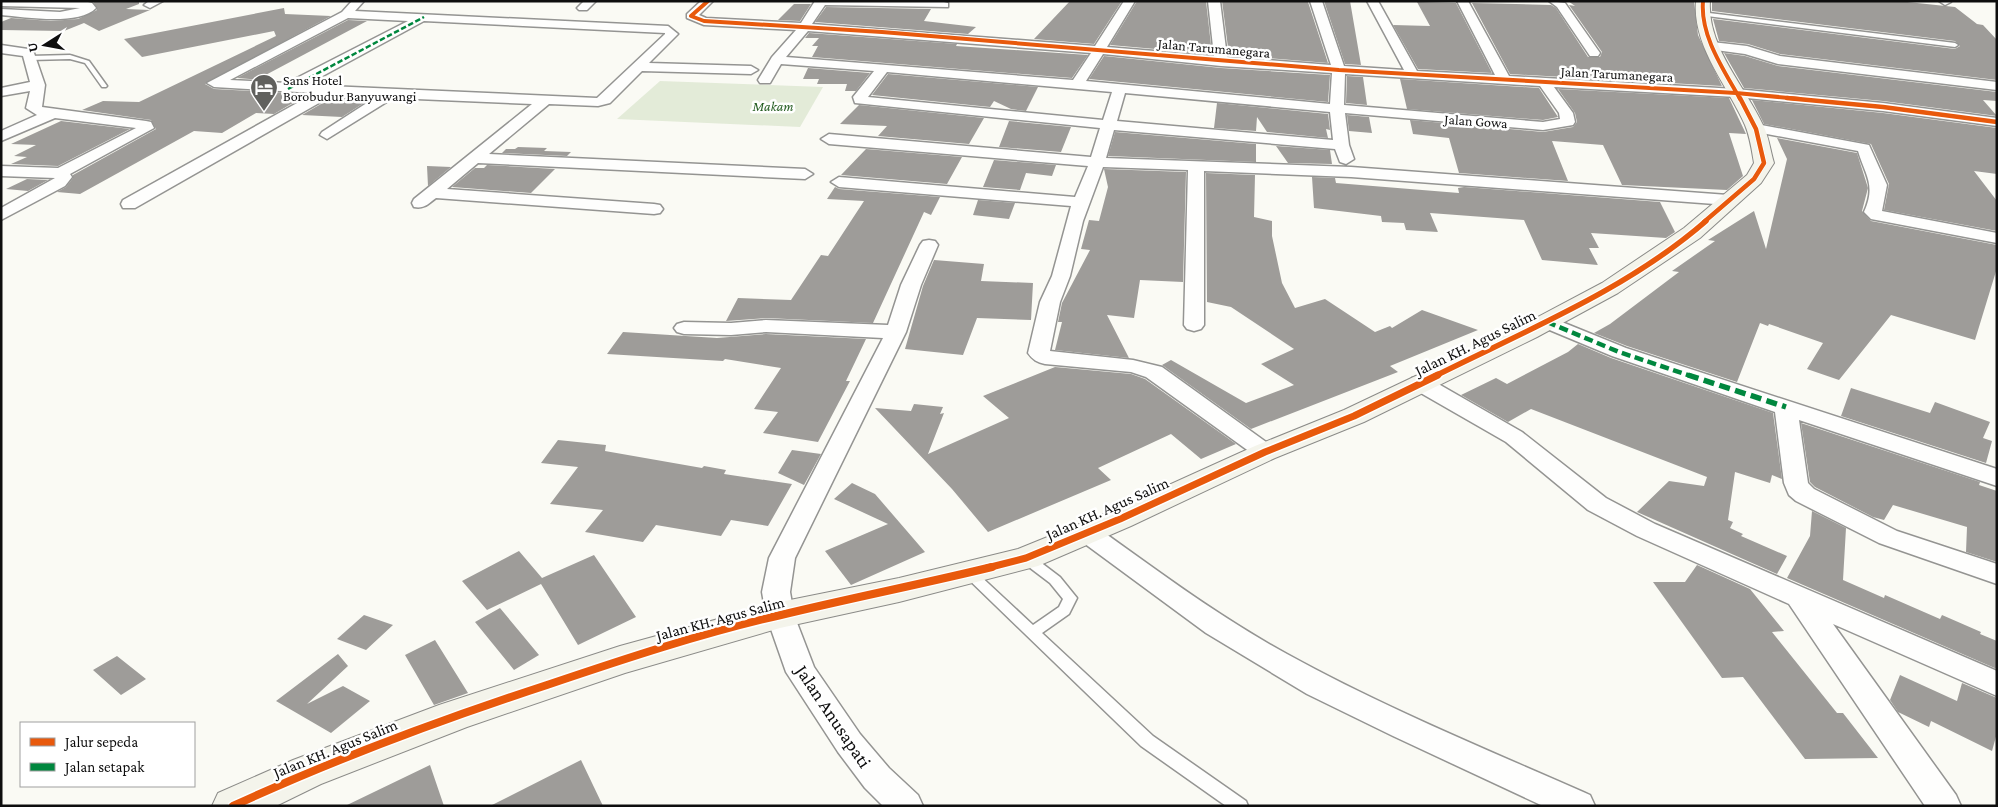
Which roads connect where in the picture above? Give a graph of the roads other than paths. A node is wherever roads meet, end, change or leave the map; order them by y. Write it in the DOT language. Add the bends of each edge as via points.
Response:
graph roads {
  1 [pos="359,1"];
  2 [pos="708,1"];
  3 [pos="821,1"];
  4 [pos="1130,1"];
  5 [pos="1214,1"];
  6 [pos="1316,1"];
  7 [pos="1372,1"];
  8 [pos="1462,1"];
  9 [pos="1554,1"];
  10 [pos="1,3"];
  11 [pos="946,3"];
  12 [pos="1702,8"];
  13 [pos="1,12"];
  14 [pos="346,14"];
  15 [pos="424,17"];
  16 [pos="804,28"];
  17 [pos="878,32"];
  18 [pos="912,35"];
  19 [pos="1955,45"];
  20 [pos="1712,46"];
  21 [pos="1,49"];
  22 [pos="1097,50"];
  23 [pos="1594,53"];
  24 [pos="30,58"];
  25 [pos="777,60"];
  26 [pos="1221,62"];
  27 [pos="850,66"];
  28 [pos="639,67"];
  29 [pos="883,69"];
  30 [pos="751,70"];
  31 [pos="1339,70"];
  32 [pos="1413,75"];
  33 [pos="765,80"];
  34 [pos="1505,81"];
  35 [pos="1545,83"];
  36 [pos="38,85"];
  37 [pos="1077,85"];
  38 [pos="104,86"];
  39 [pos="1997,86"];
  40 [pos="1120,88"];
  41 [pos="288,89"];
  42 [pos="329,91"];
  43 [pos="1,92"];
  44 [pos="1736,93"];
  45 [pos="390,94"];
  46 [pos="544,101"];
  47 [pos="1337,110"];
  48 [pos="45,113"];
  49 [pos="1997,122"];
  50 [pos="139,123"];
  51 [pos="1109,125"];
  52 [pos="1,127"];
  53 [pos="1756,128"];
  54 [pos="327,135"];
  55 [pos="1,137"];
  56 [pos="829,139"];
  57 [pos="1341,145"];
  58 [pos="474,158"];
  59 [pos="1097,162"];
  60 [pos="1196,167"];
  61 [pos="1,171"];
  62 [pos="40,172"];
  63 [pos="1351,172"];
  64 [pos="61,173"];
  65 [pos="805,174"];
  66 [pos="839,182"];
  67 [pos="1728,200"];
  68 [pos="1080,202"];
  69 [pos="129,204"];
  70 [pos="654,209"];
  71 [pos="1,215"];
  72 [pos="1997,238"];
  73 [pos="929,245"];
  74 [pos="1546,322"];
  75 [pos="1194,325"];
  76 [pos="684,328"];
  77 [pos="896,332"];
  78 [pos="1420,383"];
  79 [pos="1786,407"];
  80 [pos="1265,452"];
  81 [pos="1997,478"];
  82 [pos="1086,532"];
  83 [pos="1026,558"];
  84 [pos="970,574"];
  85 [pos="1997,574"];
  86 [pos="1798,596"];
  87 [pos="780,615"];
  88 [pos="1032,633"];
  89 [pos="1997,684"];
  90 [pos="233,806"];
  91 [pos="906,806"];
  92 [pos="1240,806"];
  93 [pos="1578,806"];
  94 [pos="1944,806"];
  1 -- 14 [label="street"];
  2 -- 16 [label="street, Jalan Tarumanegara" via="691,16 704,21"];
  3 -- 11 [label="street"];
  3 -- 16 [label="street"];
  4 -- 22 [label="street"];
  5 -- 26 [label="street"];
  6 -- 31 [label="street"];
  7 -- 32 [label="street"];
  8 -- 34 [label="street"];
  9 -- 23 [label="street" via="1561,5"];
  10 -- 13 [label="street" via="88,5 90,8 66,14"];
  11 -- 18 [label="street"];
  12 -- 19 [label="lane"];
  12 -- 20 [label="street, Jalan KH. Agus Salim"];
  14 -- 15 [label="street"];
  14 -- 41 [label="street" via="214,84"];
  15 -- 28 [label="street" via="672,32"];
  15 -- 41 [label="street"];
  16 -- 17 [label="street, Jalan Tarumanegara"];
  16 -- 25 [label="street"];
  17 -- 18 [label="street, Jalan Tarumanegara"];
  17 -- 27 [label="street"];
  18 -- 22 [label="street, Jalan Tarumanegara"];
  20 -- 39 [label="street" via="1747,50 1778,60"];
  20 -- 44 [label="street, Jalan KH. Agus Salim"];
  21 -- 24 [label="street" via="28,53"];
  22 -- 26 [label="street, Jalan Tarumanegara"];
  22 -- 37 [label="street"];
  24 -- 36 [label="street"];
  24 -- 38 [label="lane" via="70,57 87,62"];
  25 -- 27 [label="street"];
  25 -- 33 [label="street"];
  26 -- 31 [label="street, Jalan Tarumanegara"];
  27 -- 29 [label="street"];
  28 -- 30 [label="street"];
  28 -- 46 [label="street" via="604,100"];
  29 -- 37 [label="street"];
  29 -- 51 [label="street" via="860,100"];
  31 -- 32 [label="street, Jalan Tarumanegara"];
  31 -- 47 [label="street"];
  32 -- 34 [label="street, Jalan Tarumanegara"];
  34 -- 35 [label="street, Jalan Tarumanegara"];
  35 -- 44 [label="street, Jalan Tarumanegara"];
  35 -- 47 [label="street, Jalan Gowa" via="1568,122 1543,126"];
  36 -- 43 [label="street"];
  36 -- 48 [label="street" via="33,108"];
  37 -- 40 [label="street"];
  40 -- 47 [label="street"];
  40 -- 51 [label="street"];
  41 -- 42 [label="street"];
  42 -- 45 [label="street"];
  42 -- 69 [label="street"];
  44 -- 49 [label="street, Jalan Tarumanegara"];
  44 -- 53 [label="street, Jalan KH. Agus Salim"];
  45 -- 46 [label="street"];
  45 -- 54 [label="street"];
  46 -- 58 [label="street"];
  47 -- 57 [label="street"];
  48 -- 50 [label="street"];
  48 -- 52 [label="street"];
  48 -- 55 [label="street"];
  50 -- 62 [label="street"];
  50 -- 64 [label="street" via="147,128"];
  51 -- 57 [label="street"];
  51 -- 59 [label="street"];
  53 -- 67 [label="street, Jalan KH. Agus Salim" via="1764,163 1754,179"];
  53 -- 72 [label="street" via="1864,148 1878,180 1879,193 1873,212 1877,215"];
  56 -- 59 [label="street"];
  57 -- 63 [label="street"];
  58 -- 65 [label="street"];
  58 -- 70 [label="street" via="426,198"];
  59 -- 60 [label="street"];
  59 -- 68 [label="street"];
  60 -- 63 [label="street"];
  60 -- 75 [label="street"];
  61 -- 62 [label="street"];
  62 -- 64 [label="street"];
  63 -- 67 [label="street"];
  64 -- 71 [label="street" via="64,178 59,183"];
  66 -- 68 [label="street"];
  67 -- 74 [label="street, Jalan KH. Agus Salim" via="1692,233 1610,288"];
  68 -- 80 [label="street" via="1050,302 1039,353 1046,358 1133,366 1154,372"];
  73 -- 77 [label="street, Jalan Anusapati" via="911,285"];
  74 -- 78 [label="street, Jalan KH. Agus Salim"];
  74 -- 79 [label="street" via="1619,352"];
  76 -- 77 [label="street" via="766,326"];
  77 -- 87 [label="street, Jalan Anusapati" via="782,558 776,592"];
  78 -- 80 [label="street, Jalan KH. Agus Salim" via="1354,416"];
  78 -- 86 [label="street" via="1514,437 1597,504 1646,530"];
  79 -- 81 [label="street"];
  79 -- 85 [label="street" via="1798,489 1888,537"];
  80 -- 82 [label="street, Jalan KH. Agus Salim" via="1120,520"];
  82 -- 83 [label="street, Jalan KH. Agus Salim"];
  82 -- 93 [label="street" via="1235,638 1353,703"];
  83 -- 84 [label="street, Jalan KH. Agus Salim"];
  83 -- 88 [label="lane" via="1055,580 1070,598 1064,610"];
  84 -- 87 [label="street, Jalan KH. Agus Salim"];
  84 -- 88 [label="lane"];
  86 -- 89 [label="street"];
  86 -- 94 [label="street"];
  87 -- 90 [label="street, Jalan KH. Agus Salim" via="620,660 453,716 307,772"];
  87 -- 91 [label="street, Jalan Anusapati" via="801,672 823,706 877,778"];
  88 -- 92 [label="lane" via="1146,741"];
}
